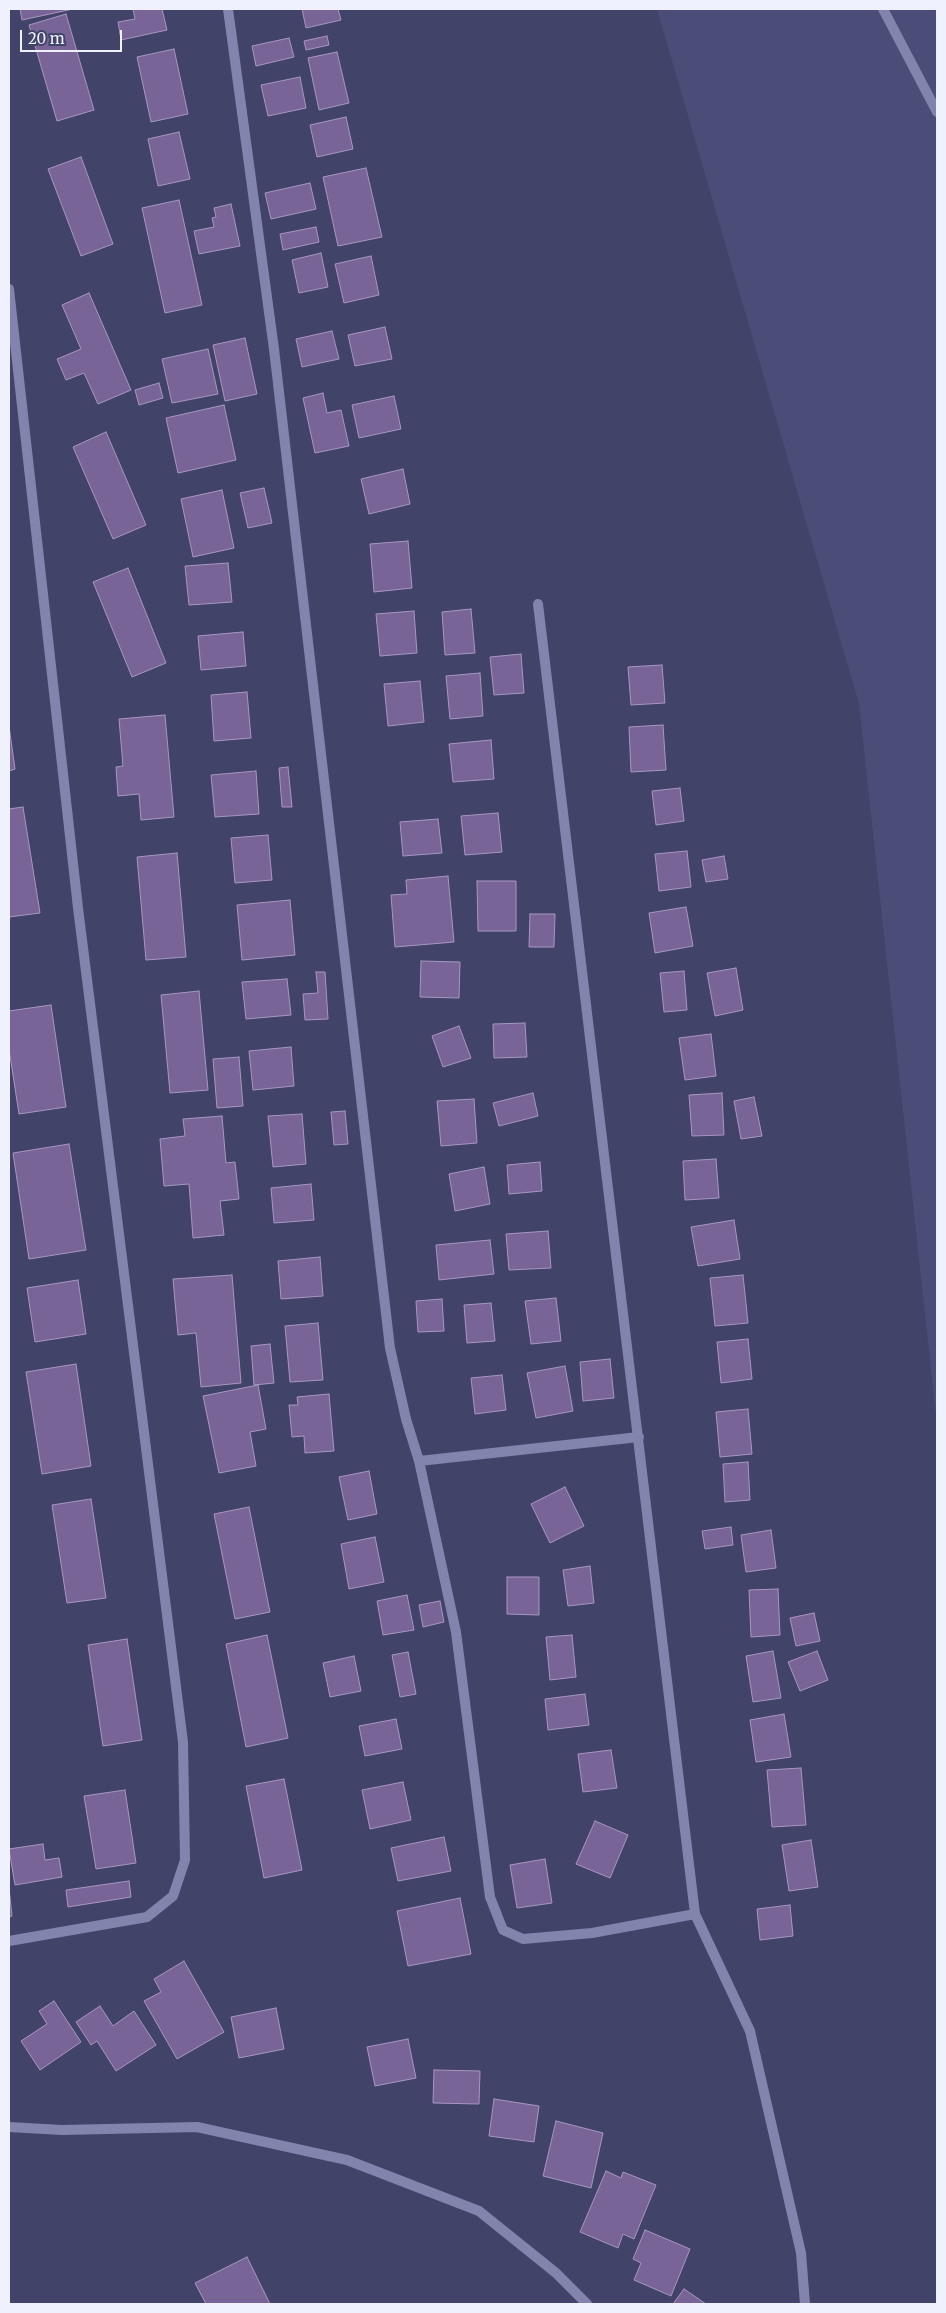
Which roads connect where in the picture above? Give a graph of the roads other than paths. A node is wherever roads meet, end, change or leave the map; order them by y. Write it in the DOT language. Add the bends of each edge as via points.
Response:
graph roads {
  1 [pos="228,9"];
  2 [pos="883,9"];
  3 [pos="937,112"];
  4 [pos="9,289"];
  5 [pos="538,604"];
  6 [pos="639,1437"];
  7 [pos="419,1461"];
  8 [pos="695,1914"];
  9 [pos="9,1941"];
  10 [pos="9,2128"];
  11 [pos="588,2304"];
  12 [pos="805,2304"];
  1 -- 7 [label="street" via="274,349 390,1348"];
  2 -- 3 [label="street"];
  4 -- 9 [label="street" via="78,908 183,1742 185,1860 173,1896 147,1916"];
  5 -- 6 [label="street"];
  6 -- 7 [label="street"];
  6 -- 8 [label="street"];
  7 -- 8 [label="street" via="456,1632 490,1897 503,1930 523,1938 592,1933"];
  8 -- 12 [label="street" via="750,2031 801,2253"];
  10 -- 11 [label="street" via="197,2127 347,2160 479,2210 556,2273"];
}
